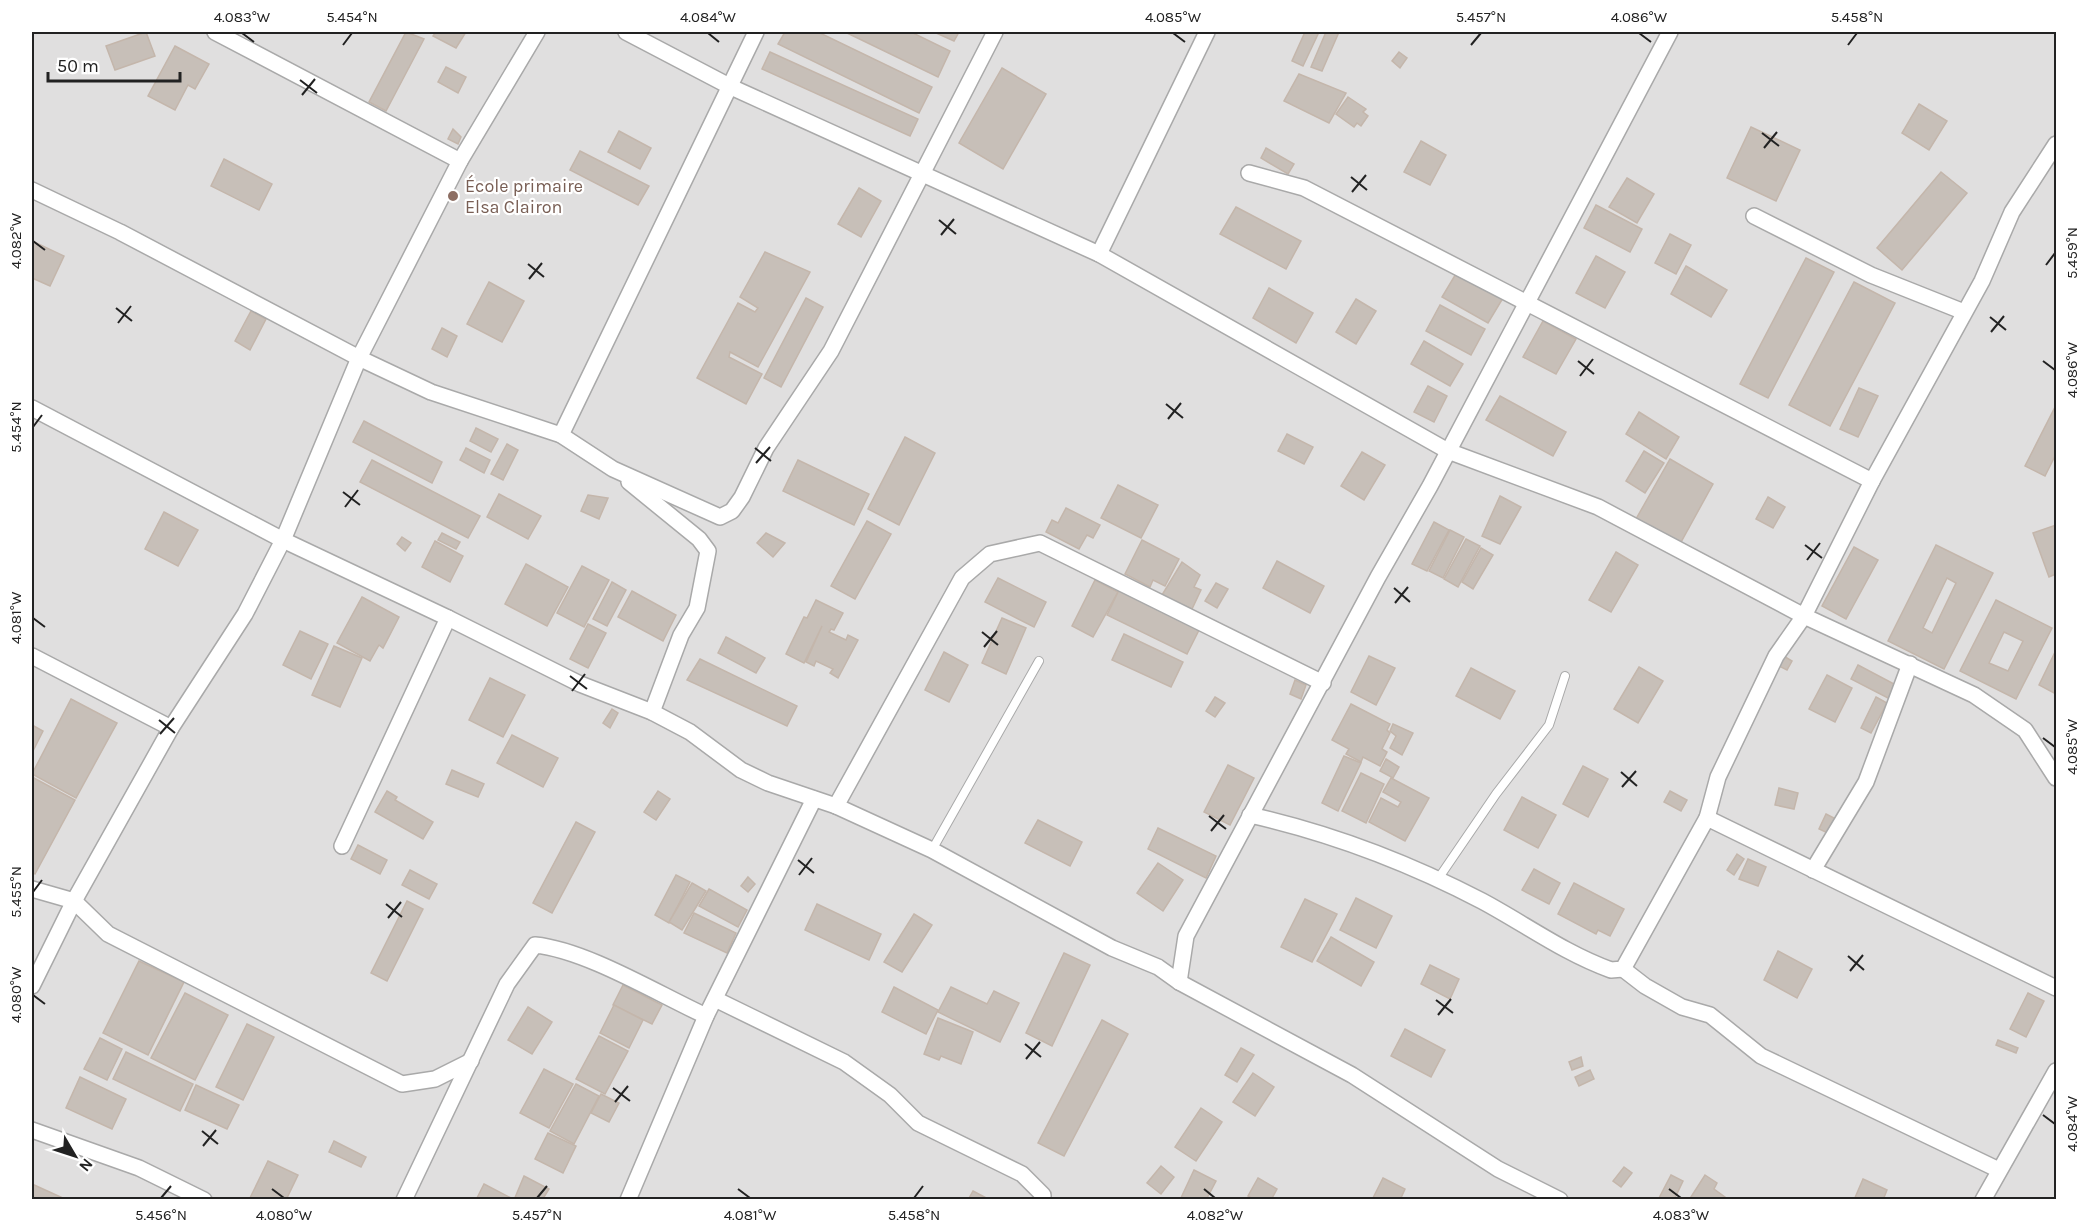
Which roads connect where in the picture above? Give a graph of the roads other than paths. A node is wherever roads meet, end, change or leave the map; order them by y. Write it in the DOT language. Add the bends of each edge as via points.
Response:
graph roads {
  1 [pos="215,32"];
  2 [pos="537,32"];
  3 [pos="627,32"];
  4 [pos="756,32"];
  5 [pos="995,32"];
  6 [pos="1207,32"];
  7 [pos="1670,32"];
  8 [pos="731,87"];
  9 [pos="2056,144"];
  10 [pos="460,161"];
  11 [pos="1249,173"];
  12 [pos="922,175"];
  13 [pos="32,190"];
  14 [pos="1754,216"];
  15 [pos="1099,254"];
  16 [pos="1526,303"];
  17 [pos="1964,312"];
  18 [pos="359,358"];
  19 [pos="32,408"];
  20 [pos="561,435"];
  21 [pos="1448,451"];
  22 [pos="613,469"];
  23 [pos="1872,481"];
  24 [pos="283,540"];
  25 [pos="1804,616"];
  26 [pos="448,618"];
  27 [pos="32,656"];
  28 [pos="1039,661"];
  29 [pos="1910,664"];
  30 [pos="1565,675"];
  31 [pos="1323,683"];
  32 [pos="652,712"];
  33 [pos="171,728"];
  34 [pos="2056,746"];
  35 [pos="2041,750"];
  36 [pos="2056,778"];
  37 [pos="814,799"];
  38 [pos="836,806"];
  39 [pos="1250,815"];
  40 [pos="1707,818"];
  41 [pos="342,846"];
  42 [pos="932,850"];
  43 [pos="1813,870"];
  44 [pos="1438,879"];
  45 [pos="32,889"];
  46 [pos="74,901"];
  47 [pos="1623,969"];
  48 [pos="1179,982"];
  49 [pos="32,986"];
  50 [pos="2056,988"];
  51 [pos="715,999"];
  52 [pos="706,1017"];
  53 [pos="471,1061"];
  54 [pos="2056,1071"];
  55 [pos="32,1130"];
  56 [pos="1999,1170"];
  57 [pos="204,1200"];
  58 [pos="404,1200"];
  59 [pos="628,1200"];
  60 [pos="1043,1200"];
  61 [pos="1560,1200"];
  62 [pos="1983,1200"];
  1 -- 10 [label="street"];
  2 -- 10 [label="street"];
  3 -- 8 [label="street"];
  4 -- 8 [label="street"];
  5 -- 12 [label="street"];
  6 -- 15 [label="street"];
  7 -- 16 [label="street"];
  8 -- 12 [label="street"];
  8 -- 20 [label="street"];
  9 -- 17 [label="street" via="2012,212"];
  10 -- 18 [label="street"];
  11 -- 16 [label="street" via="1305,188"];
  12 -- 15 [label="street"];
  12 -- 22 [label="street" via="831,351 766,448 732,511 720,517"];
  13 -- 18 [label="street"];
  14 -- 17 [label="street" via="1871,275"];
  15 -- 21 [label="street"];
  16 -- 21 [label="street"];
  16 -- 23 [label="street"];
  17 -- 23 [label="street"];
  18 -- 20 [label="street" via="431,392"];
  18 -- 24 [label="street"];
  19 -- 24 [label="street"];
  20 -- 22 [label="street"];
  21 -- 25 [label="street" via="1598,507"];
  21 -- 31 [label="street"];
  22 -- 32 [label="street" via="699,539 708,551 697,608 681,635"];
  23 -- 25 [label="street"];
  24 -- 26 [label="street"];
  24 -- 33 [label="street" via="246,614"];
  25 -- 29 [label="street"];
  25 -- 40 [label="street" via="1776,656 1722,766"];
  26 -- 32 [label="street" via="580,684"];
  26 -- 41 [label="street"];
  27 -- 33 [label="street"];
  28 -- 42 [label="lane"];
  29 -- 35 [label="street" via="1974,695 2025,730"];
  29 -- 43 [label="street" via="1866,782"];
  30 -- 44 [label="lane" via="1549,725"];
  31 -- 38 [label="street" via="1040,543 990,554 962,578"];
  31 -- 39 [label="street"];
  32 -- 37 [label="street" via="690,732 741,770"];
  33 -- 46 [label="street"];
  34 -- 35 [label="street"];
  35 -- 36 [label="street"];
  37 -- 38 [label="street"];
  37 -- 51 [label="street"];
  38 -- 42 [label="street"];
  39 -- 44 [label="street" via="1316,832"];
  39 -- 48 [label="street" via="1186,936"];
  40 -- 43 [label="street"];
  40 -- 47 [label="street"];
  42 -- 48 [label="street" via="1112,948 1158,967"];
  43 -- 50 [label="street"];
  44 -- 47 [label="street" via="1597,965"];
  45 -- 46 [label="street"];
  46 -- 49 [label="street"];
  46 -- 53 [label="street" via="108,934 402,1084 435,1079"];
  47 -- 56 [label="street" via="1682,1007 1710,1015 1761,1056"];
  48 -- 61 [label="street" via="1352,1075 1498,1169"];
  51 -- 52 [label="street"];
  51 -- 60 [label="street" via="844,1062 890,1095 918,1123 1022,1174 1043,1195"];
  52 -- 53 [label="street" via="557,947 535,945 507,984"];
  52 -- 59 [label="street"];
  53 -- 58 [label="street"];
  54 -- 56 [label="street"];
  55 -- 57 [label="street" via="139,1168"];
  56 -- 62 [label="street"];
}
